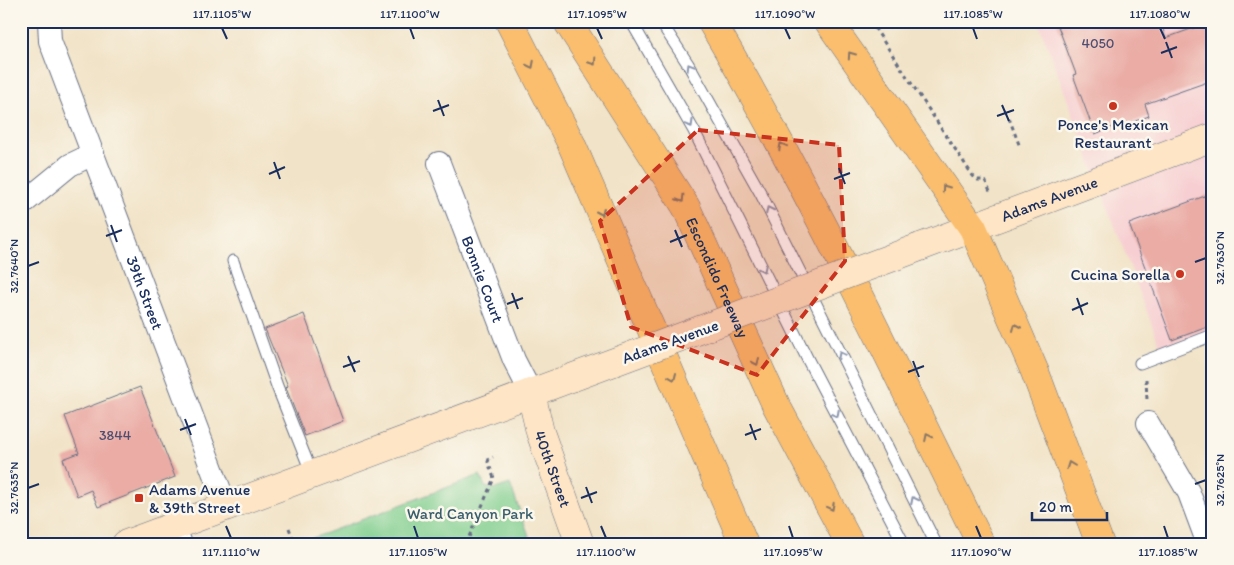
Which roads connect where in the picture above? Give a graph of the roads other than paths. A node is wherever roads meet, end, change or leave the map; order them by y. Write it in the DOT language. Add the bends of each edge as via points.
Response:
graph roads {
  1 [pos="49,21"];
  2 [pos="509,21"];
  3 [pos="567,21"];
  4 [pos="631,21"];
  5 [pos="660,21"];
  6 [pos="711,21"];
  7 [pos="828,21"];
  8 [pos="1213,137"];
  9 [pos="93,154"];
  10 [pos="439,163"];
  11 [pos="21,205"];
  12 [pos="973,228"];
  13 [pos="233,261"];
  14 [pos="1213,335"];
  15 [pos="1140,362"];
  16 [pos="531,393"];
  17 [pos="1148,423"];
  18 [pos="312,474"];
  19 [pos="226,506"];
  20 [pos="177,535"];
  21 [pos="126,544"];
  22 [pos="580,544"];
  23 [pos="744,544"];
  24 [pos="850,544"];
  25 [pos="904,544"];
  26 [pos="936,544"];
  27 [pos="980,544"];
  28 [pos="1100,544"];
  29 [pos="1208,544"];
  1 -- 9 [label="street, 39th Street" via="50,41"];
  2 -- 23 [label="highway, one-way" via="571,143"];
  3 -- 24 [label="highway, Escondido Freeway, one-way" via="686,207 776,405"];
  4 -- 25 [label="lane, one-way" via="694,131"];
  26 -- 5 [label="lane, one-way" via="761,194 688,64"];
  27 -- 6 [label="highway, one-way" via="829,236 753,92"];
  12 -- 7 [label="highway, one-way"];
  8 -- 12 [label="main road, Adams Avenue"];
  9 -- 11 [label="street" via="70,165"];
  9 -- 19 [label="street, 39th Street"];
  10 -- 16 [label="street, Bonnie Court" via="514,360"];
  12 -- 16 [label="main road, Adams Avenue, bridge"];
  28 -- 12 [label="highway, one-way" via="1035,372"];
  13 -- 18 [label="lane"];
  14 -- 15 [label="lane"];
  16 -- 18 [label="main road, Adams Avenue"];
  16 -- 22 [label="main road, 40th Street" via="540,432"];
  17 -- 29 [label="street" via="1189,493"];
  18 -- 19 [label="main road, Adams Avenue"];
  19 -- 20 [label="main road, Adams Avenue"];
  20 -- 21 [label="main road, Adams Avenue"];
}
